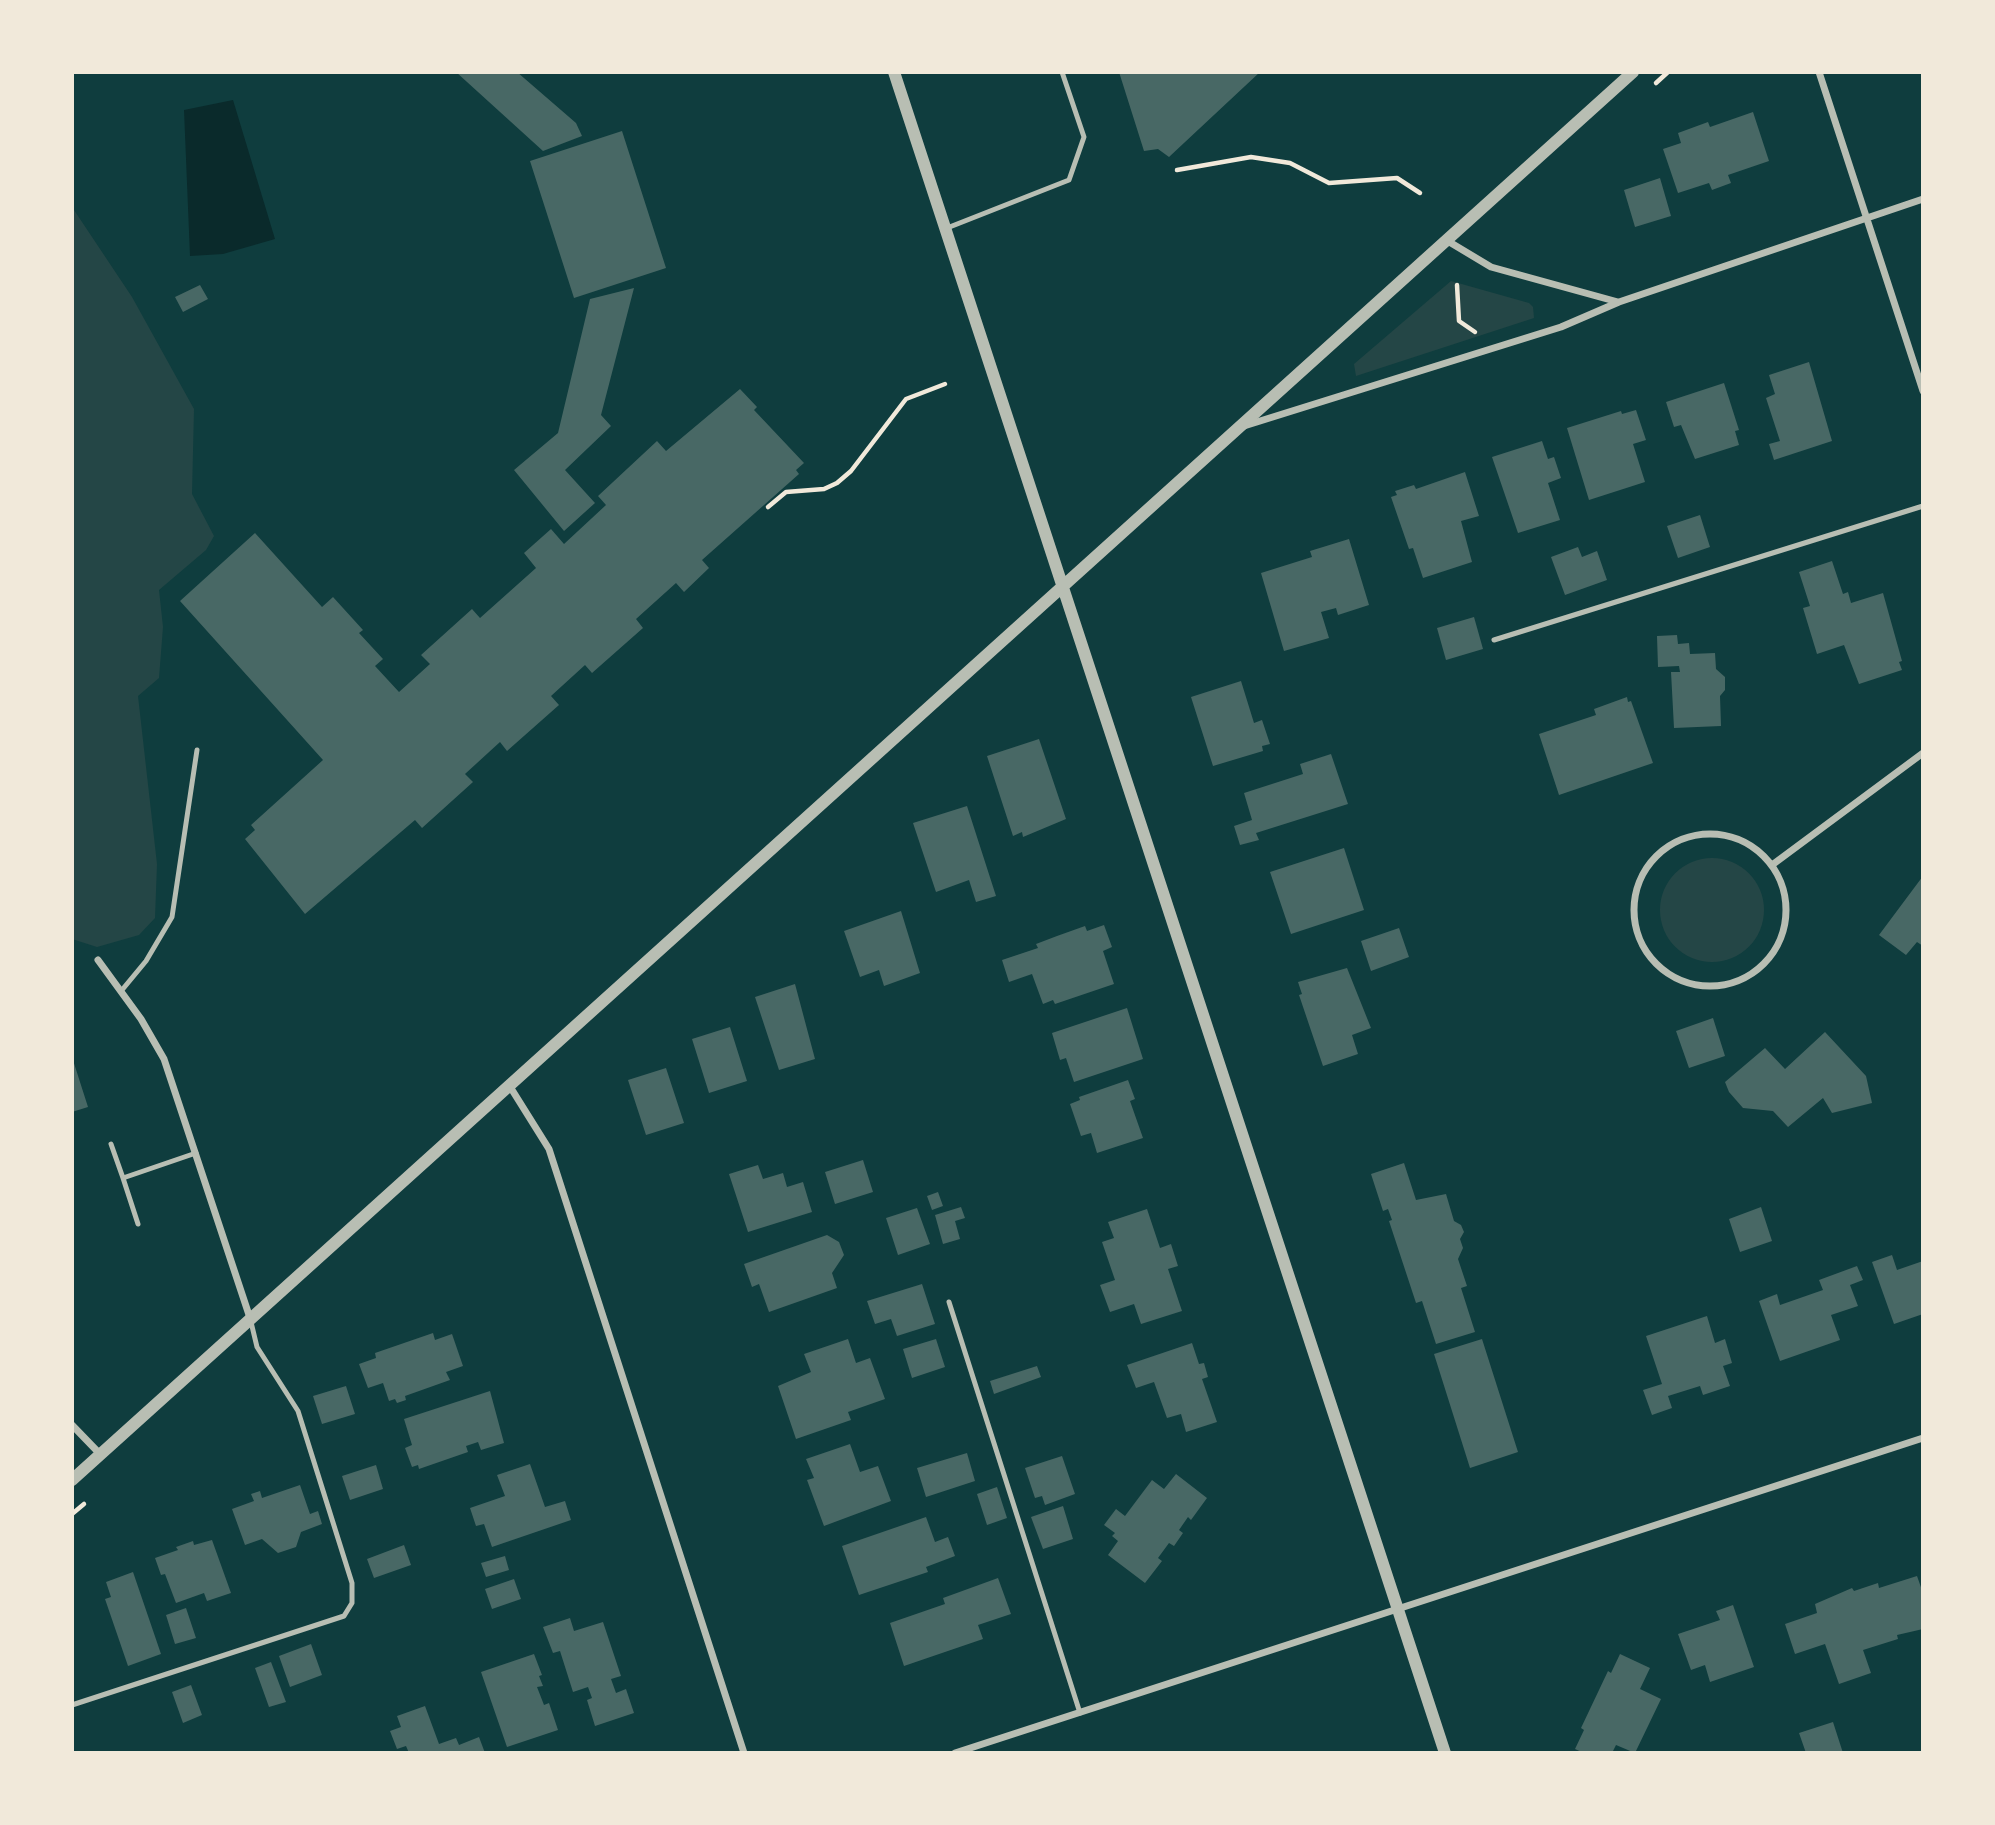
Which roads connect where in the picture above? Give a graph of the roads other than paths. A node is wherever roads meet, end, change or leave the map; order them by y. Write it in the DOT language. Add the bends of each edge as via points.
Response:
graph roads {
  1 [pos="894,72"];
  2 [pos="1062,72"];
  3 [pos="1633,72"];
  4 [pos="1819,72"];
  5 [pos="1923,199"];
  6 [pos="1867,217"];
  7 [pos="946,229"];
  8 [pos="1446,240"];
  9 [pos="1619,302"];
  10 [pos="1923,391"];
  11 [pos="1240,427"];
  12 [pos="1923,506"];
  13 [pos="1063,584"];
  14 [pos="1494,640"];
  15 [pos="197,750"];
  16 [pos="1923,753"];
  17 [pos="1772,865"];
  18 [pos="98,960"];
  19 [pos="122,990"];
  20 [pos="509,1085"];
  21 [pos="111,1144"];
  22 [pos="196,1153"];
  23 [pos="123,1178"];
  24 [pos="138,1224"];
  25 [pos="948,1302"];
  26 [pos="250,1318"];
  27 [pos="72,1425"];
  28 [pos="1923,1438"];
  29 [pos="100,1454"];
  30 [pos="72,1480"];
  31 [pos="1398,1609"];
  32 [pos="72,1705"];
  33 [pos="1080,1713"];
  34 [pos="744,1753"];
  35 [pos="956,1753"];
  36 [pos="1445,1753"];
  1 -- 7 [label="street"];
  2 -- 7 [label="lane" via="1084,137 1069,180"];
  3 -- 8 [label="street"];
  4 -- 6 [label="street"];
  5 -- 6 [label="street"];
  6 -- 9 [label="street"];
  6 -- 10 [label="street"];
  7 -- 13 [label="street"];
  8 -- 9 [label="street" via="1492,267"];
  8 -- 11 [label="street"];
  9 -- 11 [label="street" via="1560,327"];
  11 -- 13 [label="street"];
  12 -- 14 [label="lane"];
  13 -- 20 [label="street"];
  13 -- 31 [label="street"];
  15 -- 19 [label="lane" via="172,917"];
  16 -- 17 [label="street"];
  17 -- 17 [label="street" via="1753,847 1729,836 1703,834 1678,841 1657,855 1642,877 1634,902 1636,928 1646,952 1664,971 1685,983 1733,984 1755,973 1772,956 1787,911 1783,887"];
  18 -- 19 [label="street"];
  19 -- 22 [label="street" via="164,1059"];
  20 -- 26 [label="street"];
  20 -- 34 [label="street" via="549,1149"];
  21 -- 23 [label="lane"];
  22 -- 23 [label="lane"];
  22 -- 26 [label="street"];
  23 -- 24 [label="lane"];
  25 -- 33 [label="lane"];
  26 -- 29 [label="street"];
  26 -- 32 [label="lane" via="257,1347 298,1411 352,1583 352,1603 344,1616"];
  27 -- 29 [label="street"];
  28 -- 31 [label="street"];
  29 -- 30 [label="street"];
  31 -- 33 [label="street"];
  31 -- 36 [label="street"];
  33 -- 35 [label="street"];
}
